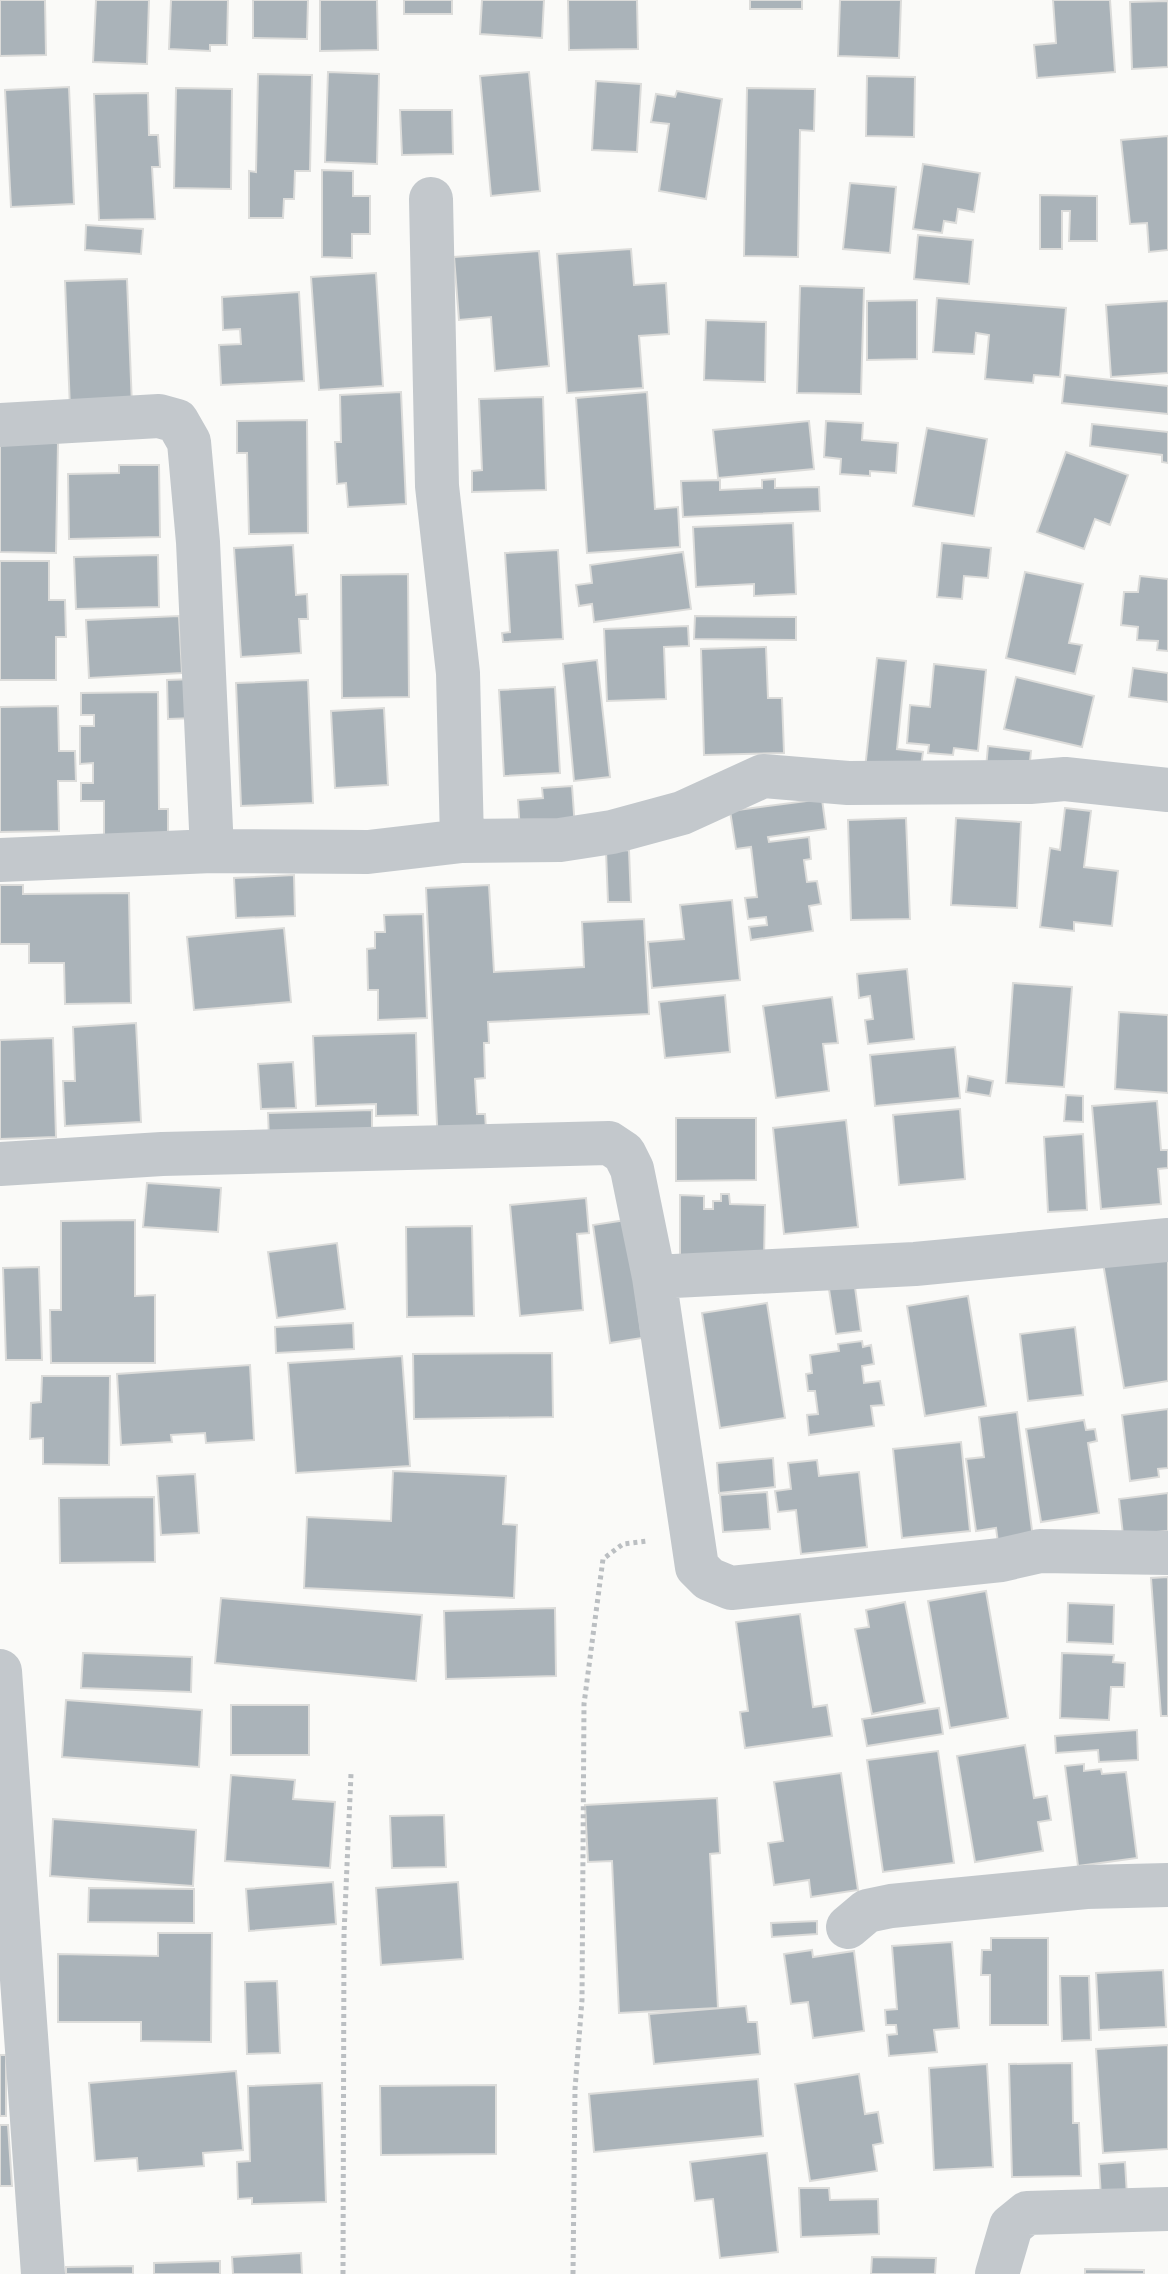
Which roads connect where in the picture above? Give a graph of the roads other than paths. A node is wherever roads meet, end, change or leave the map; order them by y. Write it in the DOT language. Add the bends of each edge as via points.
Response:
graph roads {
  1 [pos="431,199"];
  2 [pos="0,425"];
  3 [pos="1168,790"];
  4 [pos="462,841"];
  5 [pos="212,851"];
  6 [pos="0,860"];
  7 [pos="0,1164"];
  8 [pos="1168,1240"];
  9 [pos="654,1277"];
  10 [pos="1168,1553"];
  11 [pos="0,1671"];
  12 [pos="1168,1885"];
  13 [pos="848,1927"];
  14 [pos="1168,2209"];
  15 [pos="43,2274"];
  16 [pos="997,2274"];
  1 -- 4 [label="street" via="437,486 458,673"];
  2 -- 5 [label="street" via="159,416 177,421 189,442"];
  3 -- 4 [label="street" via="1065,779 848,783 763,776 682,813 612,832 560,840"];
  4 -- 5 [label="street" via="368,852"];
  5 -- 6 [label="street"];
  7 -- 9 [label="street" via="162,1154 609,1143 624,1153 632,1169"];
  8 -- 9 [label="street" via="915,1264"];
  9 -- 10 [label="street" via="697,1567 709,1579 731,1588 1001,1560 1040,1551"];
  11 -- 15 [label="street"];
  12 -- 13 [label="street" via="1086,1887 891,1906 867,1911"];
  14 -- 16 [label="street" via="1027,2213 1011,2226"];
}
